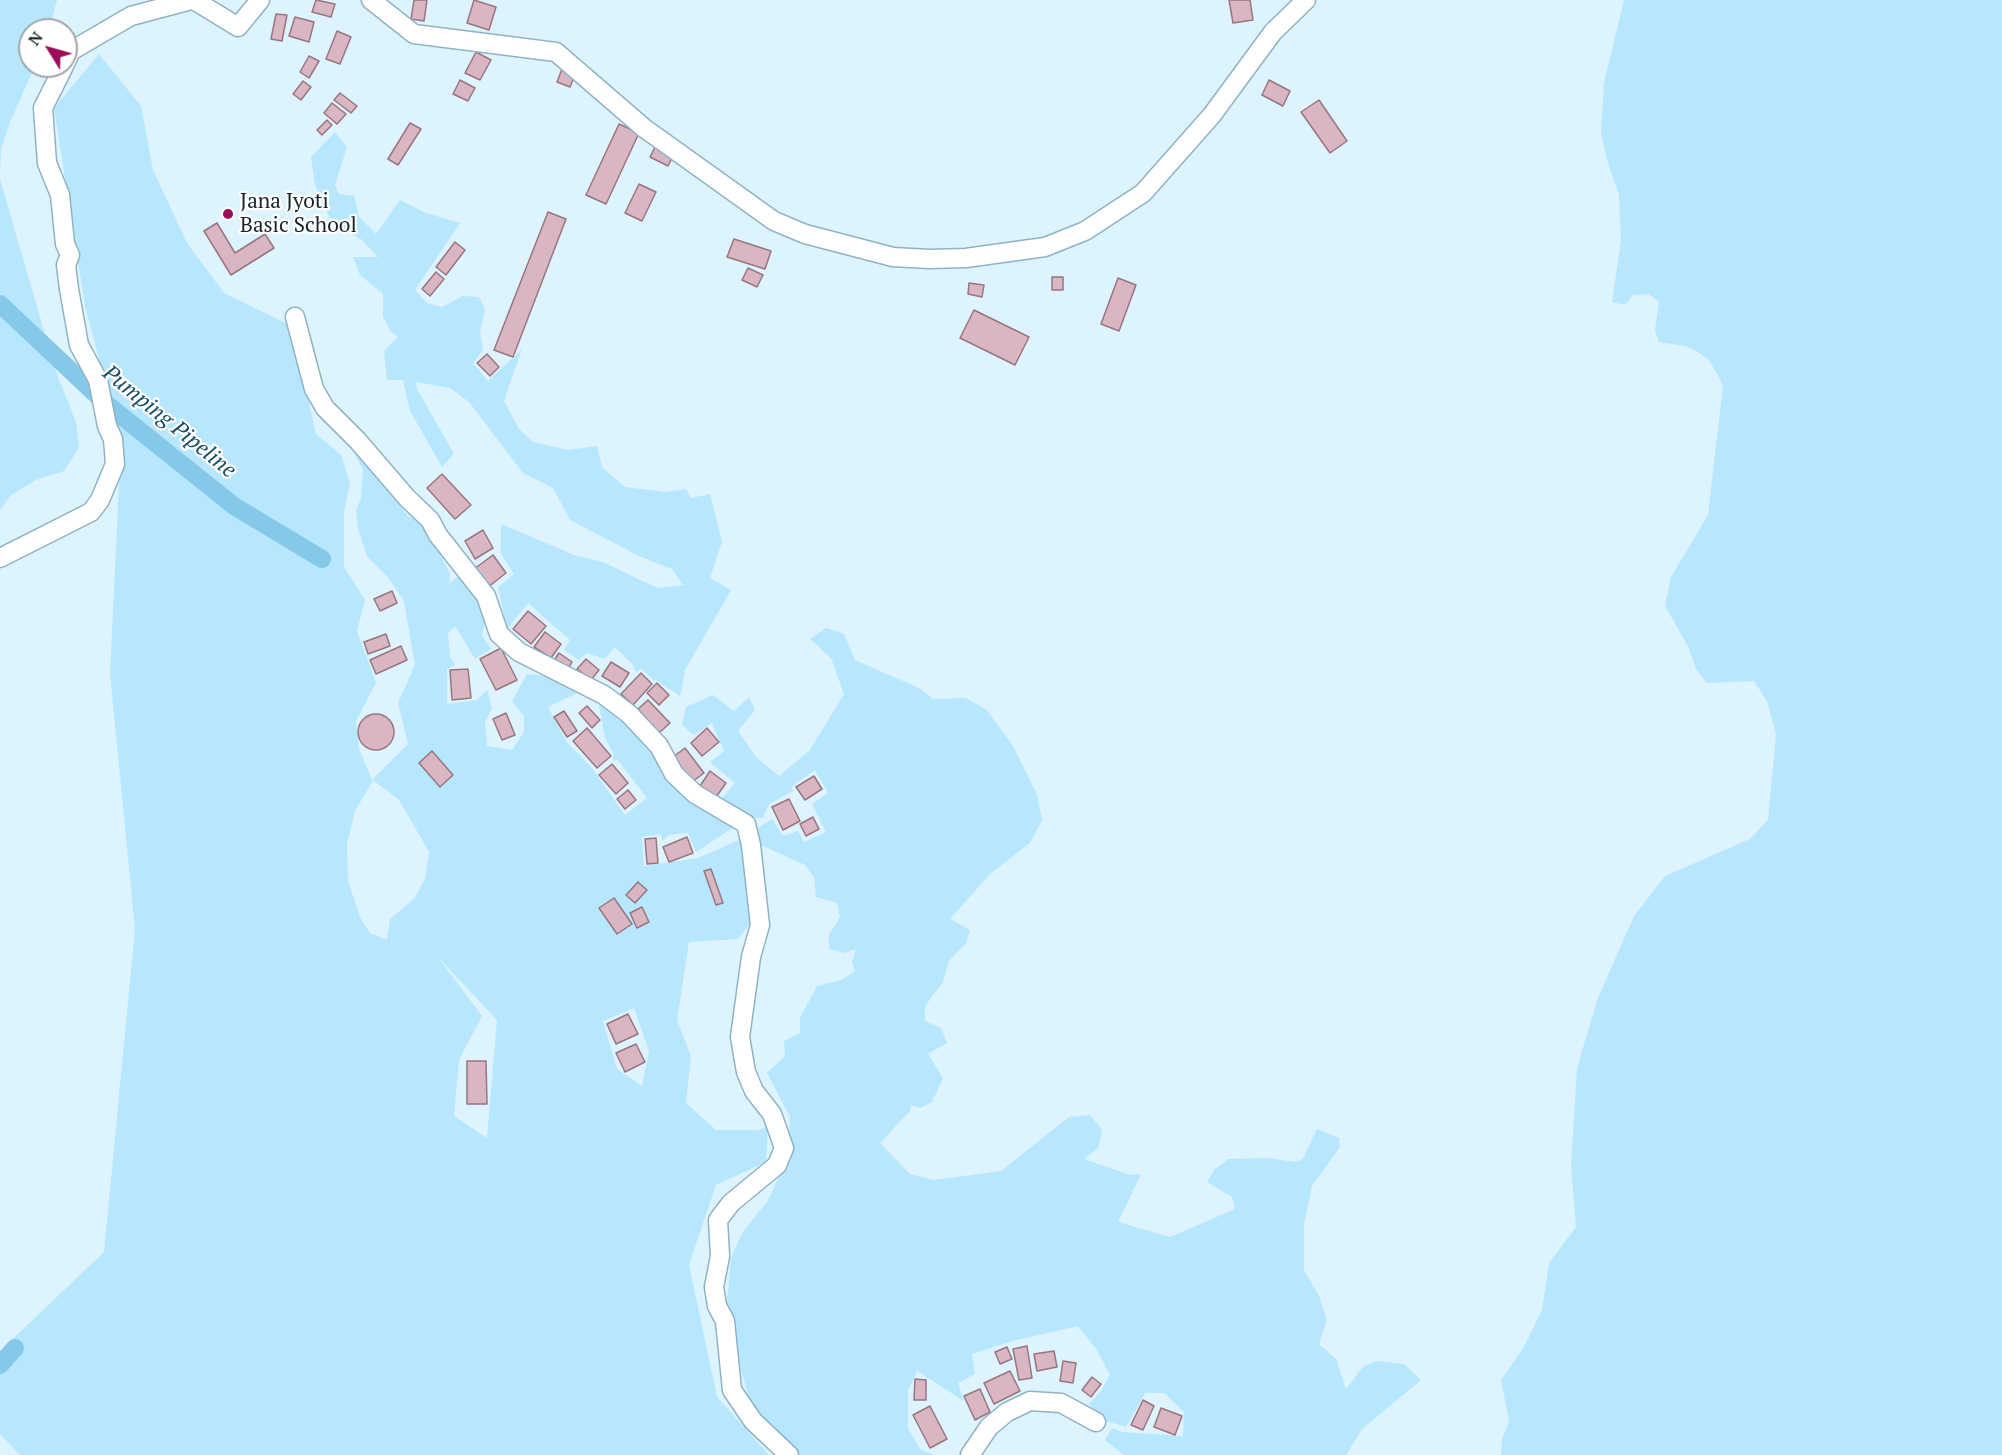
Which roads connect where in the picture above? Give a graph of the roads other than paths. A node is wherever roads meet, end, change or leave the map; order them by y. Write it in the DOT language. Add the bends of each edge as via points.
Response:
graph roads {
  1 [pos="193,0"];
  2 [pos="261,0"];
  3 [pos="371,0"];
  4 [pos="1306,0"];
  5 [pos="78,47"];
  6 [pos="58,78"];
  7 [pos="295,317"];
  8 [pos="0,558"];
  9 [pos="1096,1422"];
  10 [pos="789,1455"];
  11 [pos="970,1455"];
  1 -- 2 [label="street" via="238,27"];
  1 -- 5 [label="street" via="131,16"];
  3 -- 4 [label="street" via="414,34 556,52 644,128 774,221 805,234 893,257 929,259 1045,247 1085,231 1143,193 1204,124 1273,32"];
  6 -- 8 [label="street" via="43,108 47,163 60,195 79,345 98,380 116,464 91,512"];
  7 -- 10 [label="street" via="314,389 326,408 430,520 486,596 499,634 519,652 604,695 629,714 658,746 674,774 695,794 746,824 760,926 751,957 740,1037 746,1072 754,1091 772,1114 784,1148 777,1165 731,1203 718,1220 720,1256 714,1287 725,1321 732,1390 753,1421"];
  9 -- 11 [label="street" via="1061,1402 1030,1401 1007,1412 989,1427"];
}
